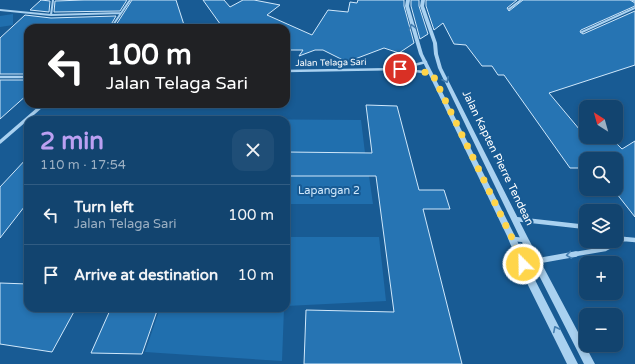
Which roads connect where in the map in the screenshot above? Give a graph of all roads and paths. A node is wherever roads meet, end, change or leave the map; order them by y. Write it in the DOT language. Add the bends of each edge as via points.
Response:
graph roads {
  1 [pos="53,0"];
  2 [pos="130,0"];
  3 [pos="408,0"];
  4 [pos="423,0"];
  5 [pos="521,0"];
  6 [pos="632,0"];
  7 [pos="635,1"];
  8 [pos="635,8"];
  9 [pos="509,9"];
  10 [pos="0,10"];
  11 [pos="121,13"];
  12 [pos="51,15"];
  13 [pos="114,24"];
  14 [pos="582,32"];
  15 [pos="426,62"];
  16 [pos="400,69"];
  17 [pos="290,71"];
  18 [pos="432,73"];
  19 [pos="0,77"];
  20 [pos="24,77"];
  21 [pos="39,108"];
  22 [pos="30,116"];
  23 [pos="24,121"];
  24 [pos="0,142"];
  25 [pos="515,219"];
  26 [pos="579,227"];
  27 [pos="512,239"];
  28 [pos="624,239"];
  29 [pos="525,240"];
  30 [pos="635,240"];
  31 [pos="537,260"];
  32 [pos="573,364"];
  33 [pos="590,364"];
  1 -- 12 [label="street"];
  2 -- 11 [label="street"];
  15 -- 3 [label="street, Jalan Kapten Pierre Tendean, one-way" via="417,45 406,6"];
  4 -- 25 [label="street, Jalan Kapten Pierre Tendean, one-way" via="422,6 435,43 440,68"];
  5 -- 9 [label="street"];
  6 -- 7 [label="street"];
  8 -- 14 [label="street"];
  10 -- 12 [label="street"];
  11 -- 12 [label="street"];
  11 -- 13 [label="street"];
  15 -- 16 [label="street, Jalan Telaga Sari"];
  15 -- 18 [label="street, Jalan Kapten Pierre Tendean"];
  16 -- 17 [label="street, Jalan Telaga Sari"];
  16 -- 18 [label="street, Jalan Telaga Sari"];
  18 -- 27 [label="street, Jalan Kapten Pierre Tendean"];
  19 -- 20 [label="street"];
  21 -- 22 [label="street"];
  23 -- 24 [label="street"];
  25 -- 26 [label="street"];
  25 -- 29 [label="street, Jalan Kapten Pierre Tendean"];
  27 -- 29 [label="street"];
  32 -- 27 [label="street, Jalan Kapten Pierre Tendean, one-way"];
  28 -- 30 [label="street"];
  28 -- 31 [label="street, one-way" via="605,249"];
  29 -- 31 [label="street, Jalan Kapten Pierre Tendean"];
  31 -- 33 [label="street, Jalan Kapten Pierre Tendean"];
}
